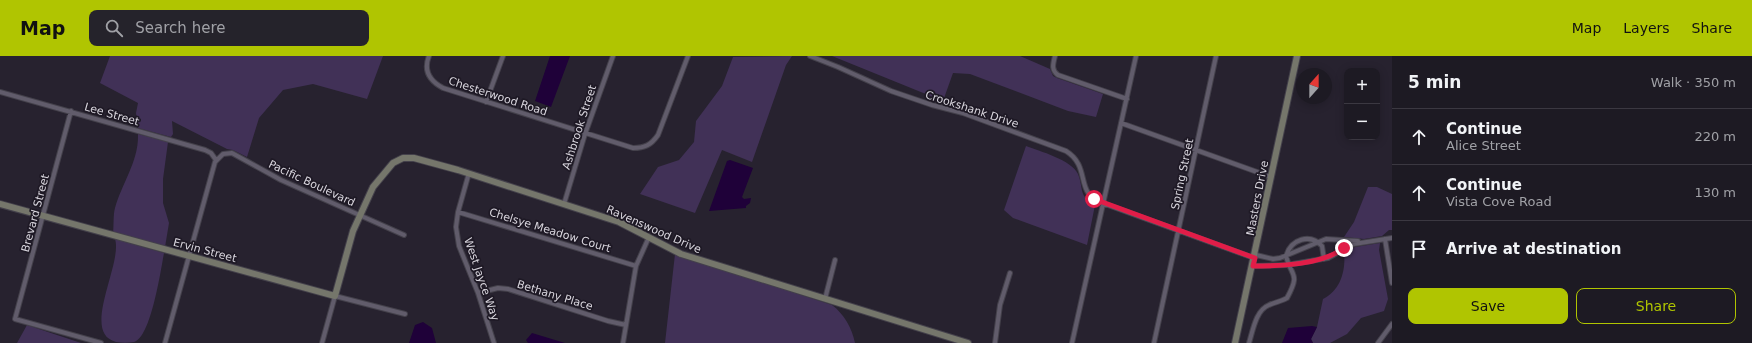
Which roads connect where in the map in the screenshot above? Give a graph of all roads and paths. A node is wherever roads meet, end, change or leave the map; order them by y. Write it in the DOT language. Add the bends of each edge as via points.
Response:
graph roads {
  1 [pos="429,56"];
  2 [pos="503,56"];
  3 [pos="614,56"];
  4 [pos="688,56"];
  5 [pos="810,56"];
  6 [pos="1056,56"];
  7 [pos="1136,56"];
  8 [pos="1216,56"];
  9 [pos="1297,56"];
  10 [pos="0,92"];
  11 [pos="1127,100"];
  12 [pos="486,102"];
  13 [pos="71,111"];
  14 [pos="1121,123"];
  15 [pos="585,134"];
  16 [pos="1197,150"];
  17 [pos="216,160"];
  18 [pos="469,173"];
  19 [pos="1271,178"];
  20 [pos="0,204"];
  21 [pos="564,204"];
  22 [pos="1103,204"];
  23 [pos="458,212"];
  24 [pos="359,215"];
  25 [pos="44,216"];
  26 [pos="1179,231"];
  27 [pos="404,235"];
  28 [pos="649,237"];
  29 [pos="1392,238"];
  30 [pos="1385,239"];
  31 [pos="1318,242"];
  32 [pos="1364,242"];
  33 [pos="189,256"];
  34 [pos="1255,256"];
  35 [pos="1286,256"];
  36 [pos="1324,258"];
  37 [pos="835,260"];
  38 [pos="1290,264"];
  39 [pos="636,266"];
  40 [pos="1253,266"];
  41 [pos="1010,273"];
  42 [pos="1392,283"];
  43 [pos="478,293"];
  44 [pos="335,296"];
  45 [pos="825,300"];
  46 [pos="405,314"];
  47 [pos="1392,324"];
  48 [pos="626,325"];
  49 [pos="101,343"];
  50 [pos="165,343"];
  51 [pos="322,343"];
  52 [pos="494,343"];
  53 [pos="623,343"];
  54 [pos="968,343"];
  55 [pos="995,343"];
  56 [pos="1072,343"];
  57 [pos="1154,343"];
  58 [pos="1235,343"];
  59 [pos="1249,343"];
  60 [pos="1378,343"];
  1 -- 12 [label="street, Chesterwood Road" via="426,66 428,76 435,84"];
  2 -- 12 [label="street"];
  3 -- 15 [label="street, Ashbrook Street"];
  4 -- 15 [label="street, Chesterwood Road" via="658,135 650,145 633,148"];
  5 -- 22 [label="street, Crookshank Drive" via="891,91 963,113 1066,151 1074,156 1081,167 1089,195"];
  6 -- 11 [label="street" via="1053,66 1058,75"];
  7 -- 11 [label="street"];
  8 -- 16 [label="street, Spring Street"];
  9 -- 19 [label="street, Masters Drive"];
  10 -- 13 [label="street, Lee Street"];
  11 -- 14 [label="street"];
  12 -- 15 [label="street, Chesterwood Road"];
  13 -- 17 [label="street, Lee Street" via="205,150"];
  13 -- 25 [label="street, Brevard Street"];
  14 -- 16 [label="street"];
  14 -- 22 [label="street"];
  15 -- 21 [label="street, Ashbrook Street"];
  16 -- 19 [label="street"];
  16 -- 26 [label="street, Spring Street"];
  17 -- 24 [label="street, Pacific Boulevard" via="223,154 232,152 281,180"];
  17 -- 33 [label="street"];
  18 -- 21 [label="street, Ravenswood Drive"];
  18 -- 23 [label="street, West Jayce Way"];
  18 -- 24 [label="street, Ravenswood Drive" via="414,158 398,160 380,176"];
  19 -- 34 [label="street, Masters Drive"];
  20 -- 25 [label="street, Ervin Street"];
  21 -- 28 [label="street, Ravenswood Drive" via="619,222"];
  22 -- 26 [label="street, Crookshank Drive"];
  22 -- 56 [label="street"];
  23 -- 39 [label="street, Chelsye Meadow Court"];
  23 -- 43 [label="street, West Jayce Way" via="456,227 459,246"];
  24 -- 27 [label="street, Pacific Boulevard"];
  24 -- 44 [label="street, Ravenswood Drive"];
  25 -- 33 [label="street, Ervin Street"];
  25 -- 49 [label="street, Brevard Street" via="15,319"];
  26 -- 34 [label="street, Crookshank Drive"];
  26 -- 57 [label="street, Spring Street"];
  28 -- 39 [label="street"];
  28 -- 45 [label="street, Ravenswood Drive" via="681,254"];
  29 -- 30 [label="street"];
  30 -- 32 [label="street"];
  30 -- 42 [label="street"];
  31 -- 32 [label="street" via="1326,239"];
  31 -- 35 [label="street, Crookshank Drive"];
  31 -- 35 [label="street" via="1308,238 1298,242 1292,245"];
  31 -- 36 [label="street" via="1322,246"];
  32 -- 36 [label="street"];
  33 -- 44 [label="street, Ervin Street"];
  33 -- 50 [label="street"];
  34 -- 35 [label="street, Crookshank Drive" via="1273,259"];
  34 -- 40 [label="street, Masters Drive"];
  35 -- 38 [label="street"];
  36 -- 38 [label="street"];
  37 -- 45 [label="street"];
  38 -- 40 [label="street"];
  38 -- 59 [label="street" via="1295,278 1288,298 1268,305 1262,310"];
  39 -- 48 [label="street"];
  40 -- 58 [label="street, Masters Drive"];
  41 -- 55 [label="street" via="1000,305"];
  43 -- 48 [label="street, Bethany Place" via="498,288 508,289"];
  43 -- 52 [label="street, West Jayce Way"];
  44 -- 46 [label="street, Ervin Street"];
  44 -- 51 [label="street"];
  45 -- 54 [label="street, Ravenswood Drive"];
  47 -- 60 [label="street"];
  48 -- 53 [label="street"];
}
